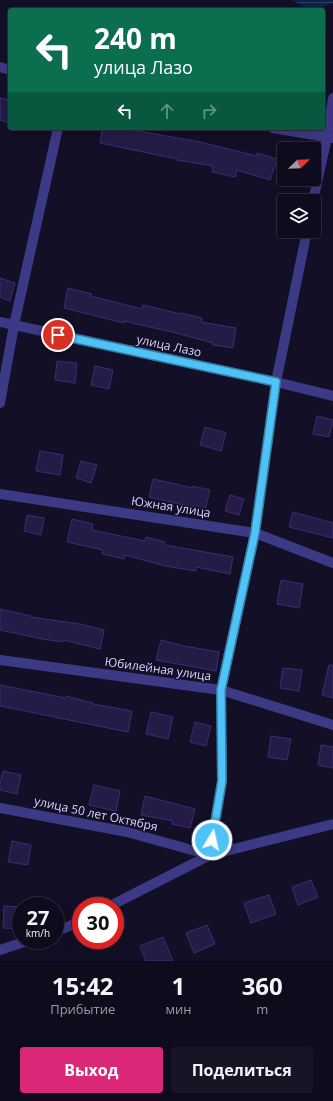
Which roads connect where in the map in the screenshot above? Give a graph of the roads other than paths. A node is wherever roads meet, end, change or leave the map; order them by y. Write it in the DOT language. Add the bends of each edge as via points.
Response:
graph roads {
  1 [pos="333,98"];
  2 [pos="58,130"];
  3 [pos="286,130"];
  4 [pos="330,137"];
  5 [pos="315,194"];
  6 [pos="306,238"];
  7 [pos="0,322"];
  8 [pos="14,326"];
  9 [pos="276,382"];
  10 [pos="333,396"];
  11 [pos="0,403"];
  12 [pos="0,494"];
  13 [pos="255,533"];
  14 [pos="333,564"];
  15 [pos="0,660"];
  16 [pos="221,690"];
  17 [pos="333,725"];
  18 [pos="0,808"];
  19 [pos="333,824"];
  20 [pos="210,855"];
  21 [pos="124,899"];
  22 [pos="12,946"];
  23 [pos="0,950"];
  1 -- 4 [label="street"];
  2 -- 8 [label="street"];
  3 -- 4 [label="street"];
  4 -- 5 [label="street"];
  6 -- 9 [label="street"];
  7 -- 8 [label="street, улица Лазо"];
  8 -- 9 [label="street, улица Лазо"];
  8 -- 11 [label="street"];
  9 -- 10 [label="street, улица Лазо"];
  9 -- 13 [label="street"];
  12 -- 13 [label="street, Южная улица"];
  13 -- 14 [label="street, Южная улица"];
  13 -- 16 [label="street"];
  15 -- 16 [label="street, Юбилейная улица"];
  16 -- 17 [label="street, Юбилейная улица"];
  16 -- 20 [label="street" via="222,781"];
  18 -- 20 [label="street, улица 50 лет Октября" via="127,832"];
  19 -- 20 [label="street"];
  20 -- 21 [label="street"];
  22 -- 23 [label="street"];
}
